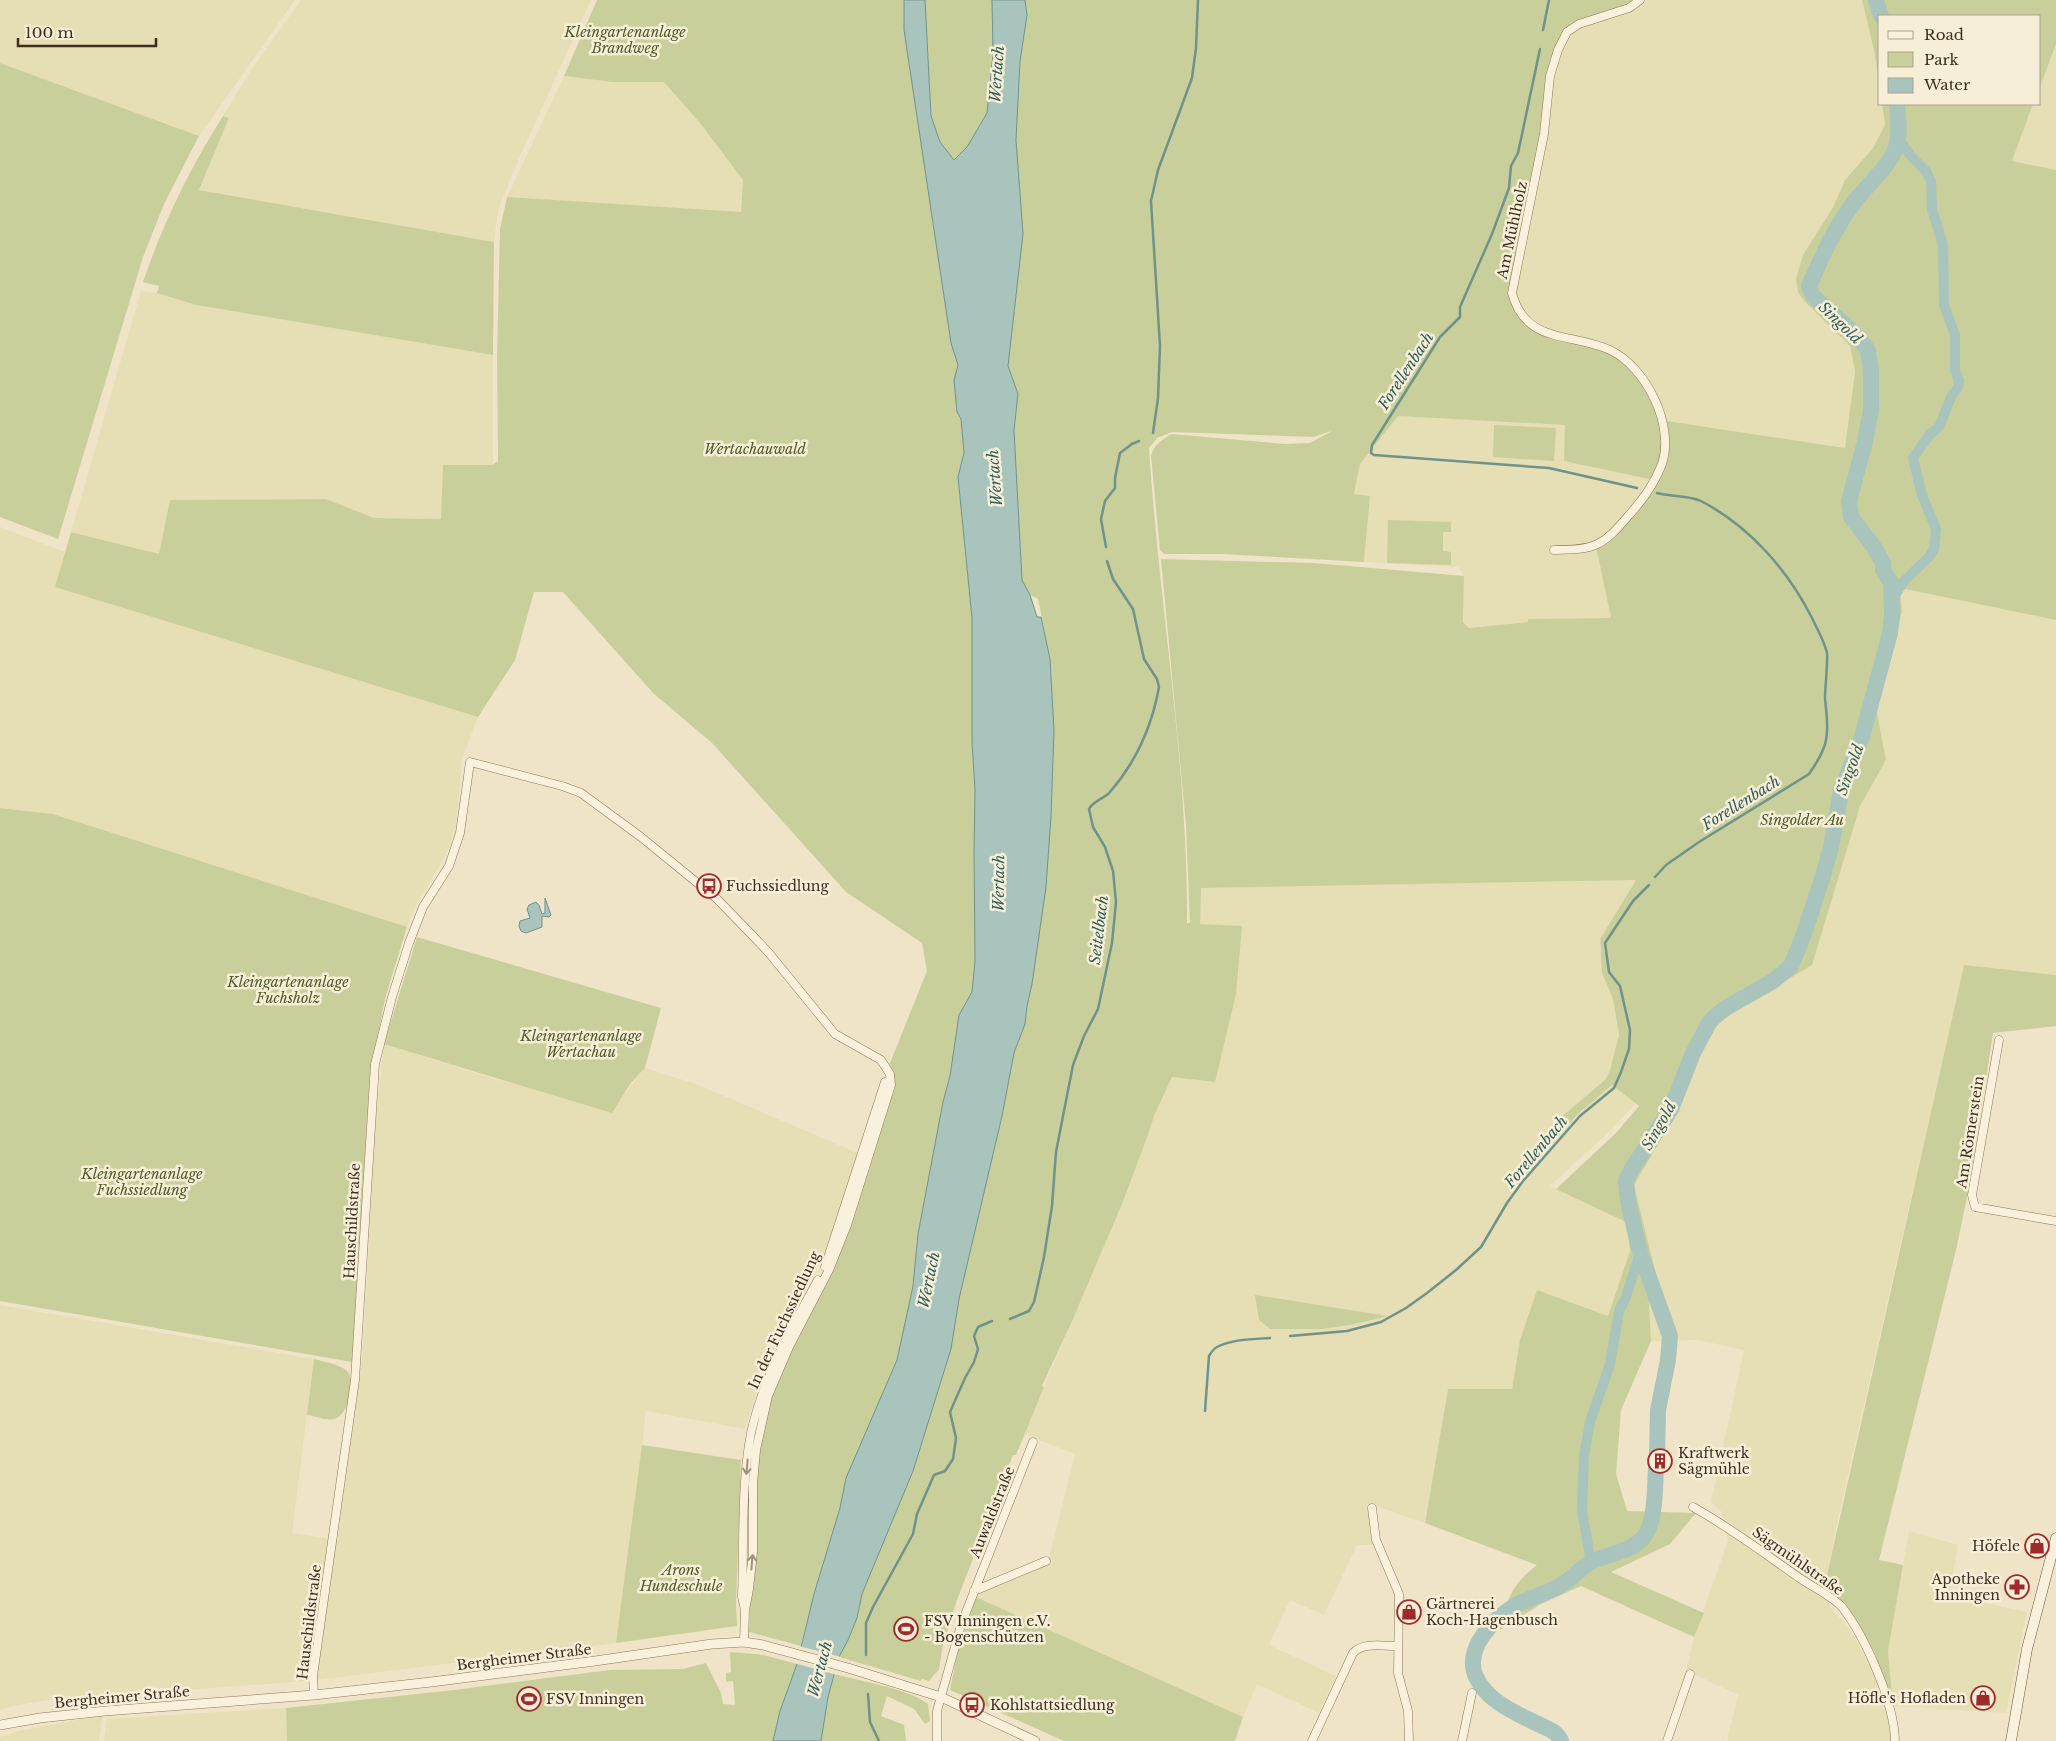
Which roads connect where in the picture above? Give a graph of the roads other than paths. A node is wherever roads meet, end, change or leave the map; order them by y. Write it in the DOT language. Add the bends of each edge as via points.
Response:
graph roads {
  1 [pos="1640,0"];
  2 [pos="1554,550"];
  3 [pos="470,762"];
  4 [pos="1999,1040"];
  5 [pos="2056,1221"];
  6 [pos="1033,1442"];
  7 [pos="1692,1507"];
  8 [pos="1372,1508"];
  9 [pos="2056,1538"];
  10 [pos="2054,1551"];
  11 [pos="1046,1561"];
  12 [pos="974,1591"];
  13 [pos="744,1642"];
  14 [pos="1397,1646"];
  15 [pos="1690,1674"];
  16 [pos="1472,1693"];
  17 [pos="314,1695"];
  18 [pos="941,1697"];
  19 [pos="0,1725"];
  20 [pos="937,1741"];
  21 [pos="1035,1741"];
  22 [pos="1312,1741"];
  23 [pos="1409,1741"];
  24 [pos="1462,1741"];
  25 [pos="1667,1741"];
  26 [pos="1895,1741"];
  27 [pos="2011,1741"];
  1 -- 2 [label="street, Am Mühlholz" via="1629,8 1579,24 1567,32 1558,50 1550,76 1544,134 1512,292 1521,315 1539,331 1611,351 1640,374 1658,406 1663,424 1662,462 1631,514 1612,535 1596,546 1581,550"];
  3 -- 13 [label="street, In der Fuchssiedlung" via="581,793 717,899 753,936 836,1034 881,1060 890,1074 891,1085 847,1225 829,1270 768,1396 756,1450 753,1552"];
  3 -- 17 [label="street, Hauschildstraße" via="460,833 449,866 423,907 409,943 375,1064 355,1380 313,1676"];
  4 -- 5 [label="street, Am Römerstein" via="1972,1196 1975,1207"];
  6 -- 12 [label="street, Auwaldstraße"];
  7 -- 26 [label="street, Sägmühlstraße" via="1726,1525 1841,1606 1876,1668 1895,1725"];
  8 -- 14 [label="street" via="1376,1540 1399,1594"];
  9 -- 10 [label="main road"];
  10 -- 27 [label="main road" via="2021,1676"];
  11 -- 12 [label="street"];
  12 -- 18 [label="street, Auwaldstraße"];
  13 -- 17 [label="street, Bergheimer Straße"];
  13 -- 18 [label="street, Bergheimer Straße" via="848,1668"];
  14 -- 22 [label="street" via="1365,1646 1353,1653"];
  14 -- 23 [label="street" via="1398,1673 1408,1711"];
  15 -- 25 [label="street"];
  16 -- 24 [label="street"];
  17 -- 19 [label="street, Bergheimer Straße" via="96,1712"];
  18 -- 20 [label="street, Auwaldstraße" via="936,1711"];
  18 -- 21 [label="street, Bergheimer Straße"];
}
